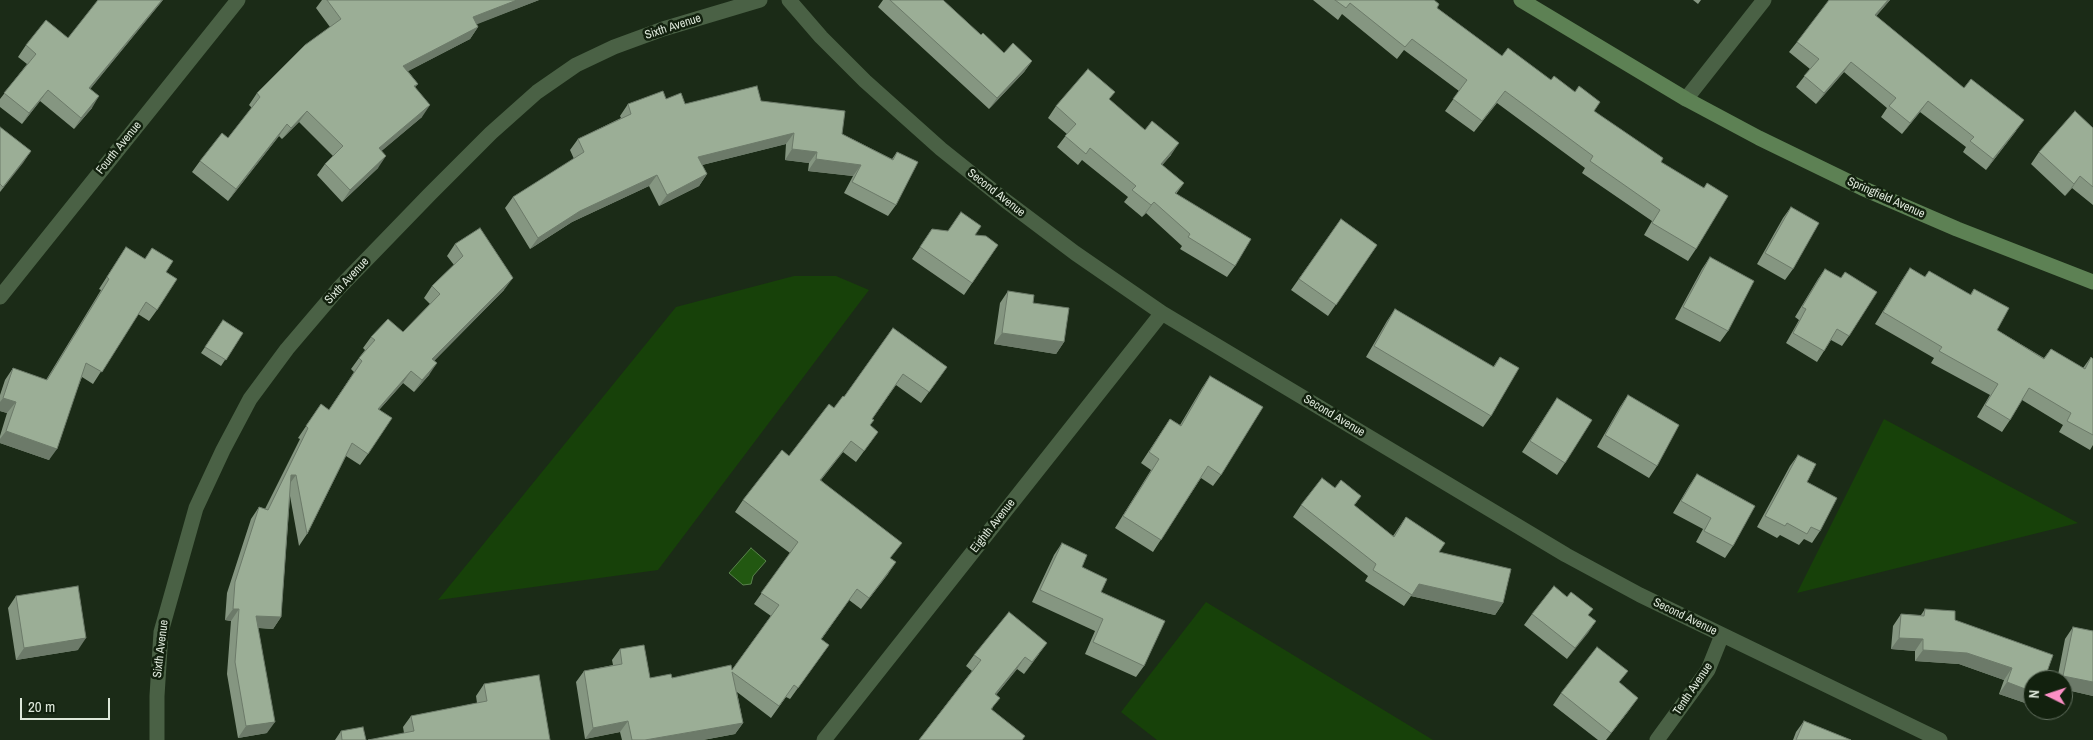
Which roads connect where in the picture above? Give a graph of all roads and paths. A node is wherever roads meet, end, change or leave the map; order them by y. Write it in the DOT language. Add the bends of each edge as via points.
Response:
graph roads {
  1 [pos="238,0"];
  2 [pos="760,0"];
  3 [pos="789,0"];
  4 [pos="1521,0"];
  5 [pos="1764,0"];
  6 [pos="1686,99"];
  7 [pos="2093,282"];
  8 [pos="0,296"];
  9 [pos="1162,313"];
  10 [pos="1722,635"];
  11 [pos="158,740"];
  12 [pos="824,740"];
  13 [pos="1658,740"];
  14 [pos="1940,740"];
  1 -- 8 [label="street, Fourth Avenue"];
  2 -- 11 [label="street, Sixth Avenue" via="614,47 576,64 537,92 430,194 339,288 287,349 250,399 196,508 161,632 156,696"];
  3 -- 9 [label="street, Second Avenue" via="866,81 941,149 1006,202"];
  4 -- 6 [label="street, Springfield Avenue"];
  5 -- 6 [label="street"];
  6 -- 7 [label="street, Springfield Avenue" via="1862,188 1957,230"];
  9 -- 10 [label="street, Second Avenue" via="1566,555"];
  9 -- 12 [label="street, Eighth Avenue"];
  10 -- 13 [label="street, Tenth Avenue" via="1708,670"];
  10 -- 14 [label="street, Second Avenue"];
}
